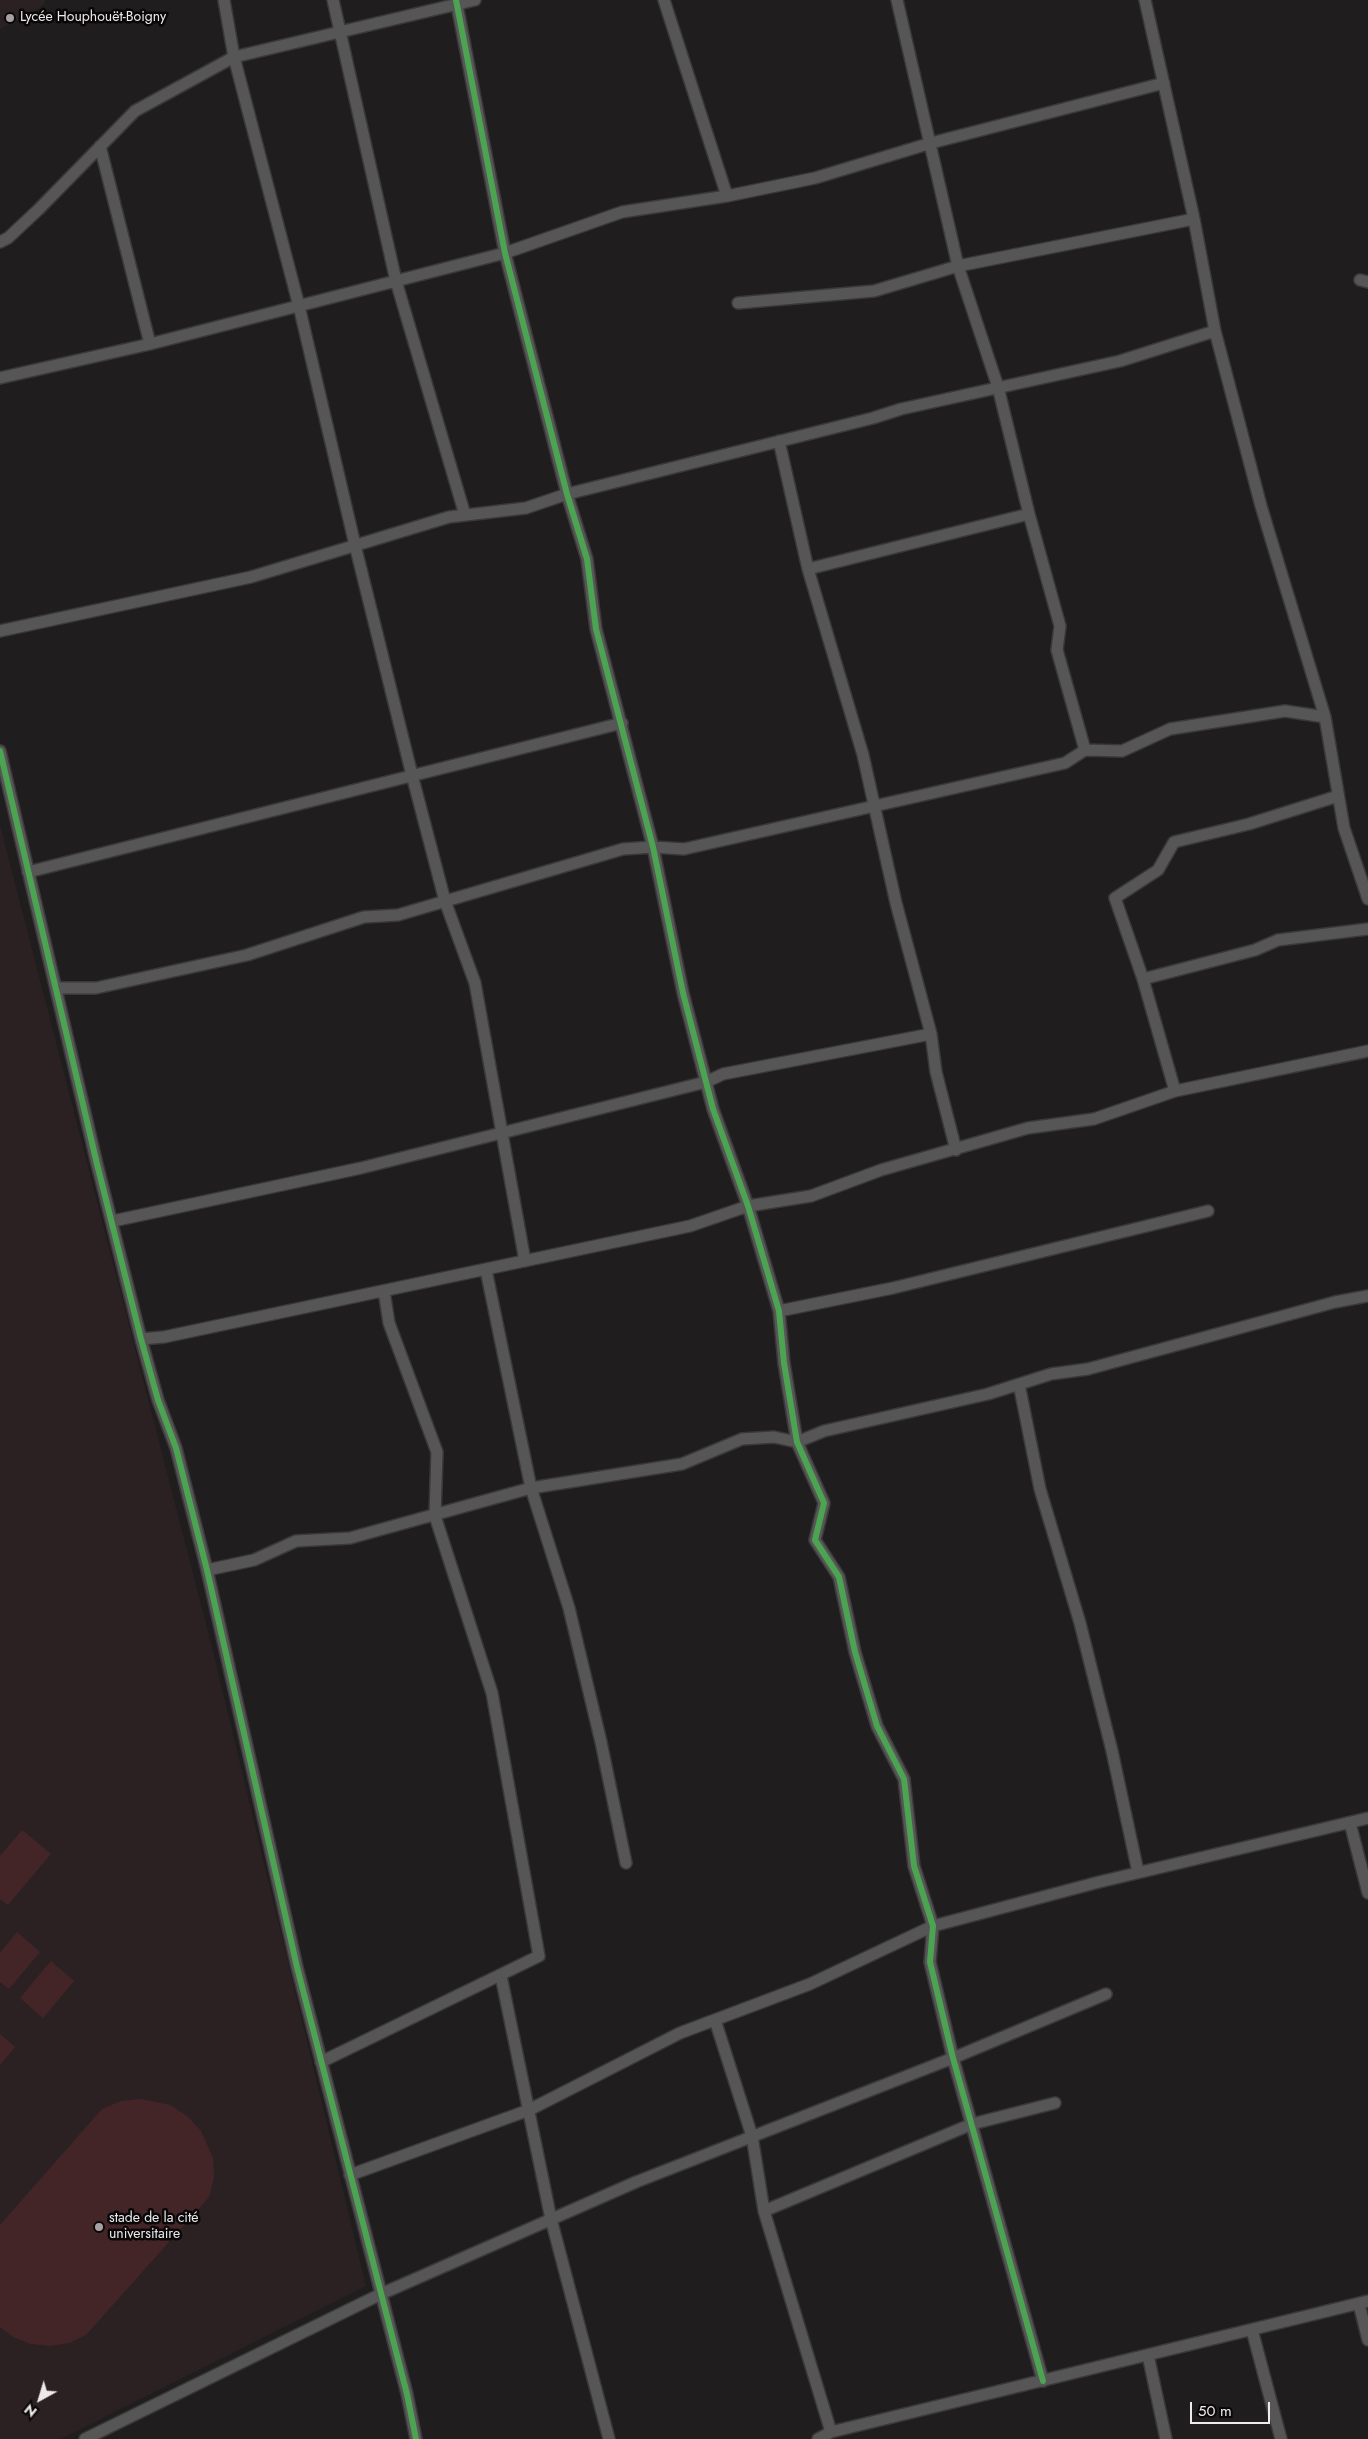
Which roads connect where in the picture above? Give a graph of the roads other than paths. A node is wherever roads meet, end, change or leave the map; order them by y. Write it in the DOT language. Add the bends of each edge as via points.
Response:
graph roads {
  1 [pos="224,0"];
  2 [pos="333,0"];
  3 [pos="475,0"];
  4 [pos="664,0"];
  5 [pos="897,0"];
  6 [pos="1144,0"];
  7 [pos="457,2"];
  8 [pos="339,32"];
  9 [pos="234,57"];
  10 [pos="1164,83"];
  11 [pos="931,143"];
  12 [pos="100,146"];
  13 [pos="727,196"];
  14 [pos="1194,219"];
  15 [pos="0,242"];
  16 [pos="505,253"];
  17 [pos="958,266"];
  18 [pos="396,281"];
  19 [pos="738,303"];
  20 [pos="299,306"];
  21 [pos="1215,331"];
  22 [pos="150,344"];
  23 [pos="0,378"];
  24 [pos="998,387"];
  25 [pos="778,440"];
  26 [pos="567,494"];
  27 [pos="1029,514"];
  28 [pos="465,515"];
  29 [pos="355,545"];
  30 [pos="808,569"];
  31 [pos="0,631"];
  32 [pos="1325,717"];
  33 [pos="622,723"];
  34 [pos="0,750"];
  35 [pos="1085,750"];
  36 [pos="412,776"];
  37 [pos="1338,796"];
  38 [pos="873,806"];
  39 [pos="652,847"];
  40 [pos="28,872"];
  41 [pos="1368,899"];
  42 [pos="445,901"];
  43 [pos="1368,929"];
  44 [pos="1143,979"];
  45 [pos="57,988"];
  46 [pos="931,1034"];
  47 [pos="1368,1051"];
  48 [pos="706,1082"];
  49 [pos="1174,1090"];
  50 [pos="503,1133"];
  51 [pos="956,1150"];
  52 [pos="748,1206"];
  53 [pos="1208,1211"];
  54 [pos="113,1221"];
  55 [pos="525,1261"];
  56 [pos="486,1270"];
  57 [pos="384,1291"];
  58 [pos="1368,1296"];
  59 [pos="779,1310"];
  60 [pos="141,1339"];
  61 [pos="1019,1384"];
  62 [pos="797,1442"];
  63 [pos="531,1488"];
  64 [pos="435,1516"];
  65 [pos="207,1570"];
  66 [pos="1368,1818"];
  67 [pos="1350,1823"];
  68 [pos="626,1863"];
  69 [pos="1138,1872"];
  70 [pos="1368,1892"];
  71 [pos="933,1926"];
  72 [pos="500,1976"];
  73 [pos="1106,1994"];
  74 [pos="715,2020"];
  75 [pos="953,2058"];
  76 [pos="321,2062"];
  77 [pos="1055,2104"];
  78 [pos="529,2110"];
  79 [pos="972,2124"];
  80 [pos="752,2136"];
  81 [pos="350,2175"];
  82 [pos="764,2211"];
  83 [pos="551,2219"];
  84 [pos="381,2294"];
  85 [pos="1364,2302"];
  86 [pos="1252,2330"];
  87 [pos="1368,2340"];
  88 [pos="1148,2355"];
  89 [pos="1043,2381"];
  90 [pos="831,2432"];
  91 [pos="85,2439"];
  92 [pos="416,2439"];
  93 [pos="609,2439"];
  94 [pos="818,2439"];
  95 [pos="1166,2439"];
  96 [pos="1280,2439"];
  1 -- 9 [label="street"];
  2 -- 8 [label="street"];
  3 -- 7 [label="street"];
  4 -- 13 [label="street"];
  5 -- 11 [label="street"];
  6 -- 10 [label="street"];
  7 -- 8 [label="street"];
  7 -- 16 [label="street"];
  8 -- 9 [label="street"];
  8 -- 18 [label="street"];
  9 -- 12 [label="street" via="135,111"];
  9 -- 20 [label="street"];
  10 -- 11 [label="street"];
  10 -- 14 [label="street"];
  11 -- 13 [label="street" via="815,178"];
  11 -- 17 [label="street"];
  12 -- 15 [label="street" via="39,209"];
  12 -- 22 [label="street"];
  13 -- 16 [label="street" via="622,212"];
  14 -- 17 [label="street"];
  14 -- 21 [label="street"];
  16 -- 18 [label="street"];
  16 -- 26 [label="street"];
  17 -- 19 [label="street" via="874,291"];
  17 -- 24 [label="street"];
  18 -- 20 [label="street"];
  18 -- 28 [label="street"];
  20 -- 22 [label="street"];
  20 -- 29 [label="street"];
  21 -- 24 [label="street" via="1120,361"];
  21 -- 32 [label="street" via="1261,506"];
  22 -- 23 [label="street"];
  24 -- 25 [label="street"];
  24 -- 27 [label="street"];
  25 -- 26 [label="street"];
  25 -- 30 [label="street"];
  26 -- 28 [label="street" via="526,508"];
  26 -- 33 [label="street" via="587,559 596,628"];
  27 -- 30 [label="street"];
  27 -- 35 [label="street" via="1060,626 1057,650"];
  28 -- 29 [label="street"];
  29 -- 31 [label="street" via="251,577"];
  29 -- 36 [label="street"];
  30 -- 38 [label="street" via="863,756"];
  32 -- 35 [label="street" via="1285,711 1170,729 1122,751"];
  32 -- 37 [label="street"];
  33 -- 36 [label="street"];
  33 -- 39 [label="street"];
  34 -- 40 [label="street"];
  35 -- 38 [label="street" via="1066,762"];
  36 -- 40 [label="street"];
  36 -- 42 [label="street"];
  37 -- 41 [label="street" via="1344,828"];
  37 -- 44 [label="street" via="1250,824 1174,842 1158,870 1115,898"];
  38 -- 39 [label="street" via="684,850"];
  38 -- 46 [label="street"];
  39 -- 42 [label="street" via="623,849"];
  39 -- 48 [label="street" via="682,993"];
  40 -- 45 [label="street"];
  42 -- 45 [label="street" via="398,915 364,917 247,955 96,988"];
  42 -- 50 [label="street" via="475,983"];
  43 -- 44 [label="street" via="1278,940 1255,950"];
  44 -- 49 [label="street"];
  45 -- 54 [label="street"];
  46 -- 48 [label="street" via="723,1074"];
  46 -- 51 [label="street" via="936,1072"];
  47 -- 49 [label="street"];
  48 -- 50 [label="street"];
  48 -- 52 [label="street"];
  49 -- 51 [label="street" via="1094,1119 1028,1128"];
  50 -- 54 [label="street" via="361,1168"];
  50 -- 55 [label="street"];
  51 -- 52 [label="street" via="881,1170 812,1196"];
  52 -- 55 [label="street" via="690,1226"];
  52 -- 59 [label="street"];
  53 -- 59 [label="street" via="893,1288"];
  54 -- 60 [label="street"];
  55 -- 56 [label="street"];
  56 -- 57 [label="street"];
  56 -- 63 [label="street"];
  57 -- 60 [label="street"];
  57 -- 64 [label="street" via="389,1323 438,1452"];
  58 -- 61 [label="street"];
  59 -- 62 [label="street"];
  60 -- 65 [label="street" via="176,1448"];
  61 -- 62 [label="street" via="824,1431"];
  61 -- 69 [label="street" via="1040,1489 1080,1623"];
  62 -- 63 [label="street" via="774,1437 742,1439 682,1464"];
  62 -- 71 [label="street" via="824,1503 815,1540 839,1577 855,1652 877,1726 904,1779 914,1866"];
  63 -- 64 [label="street"];
  63 -- 68 [label="street" via="569,1608"];
  64 -- 65 [label="street" via="350,1538 296,1541 254,1560"];
  64 -- 72 [label="street" via="492,1693 539,1956"];
  65 -- 76 [label="street"];
  66 -- 67 [label="street"];
  67 -- 69 [label="street"];
  67 -- 70 [label="street"];
  69 -- 71 [label="street"];
  71 -- 74 [label="street" via="810,1984"];
  71 -- 75 [label="street" via="930,1962"];
  72 -- 76 [label="street"];
  72 -- 78 [label="street"];
  73 -- 75 [label="street"];
  74 -- 78 [label="street" via="680,2033"];
  74 -- 80 [label="street"];
  75 -- 79 [label="street"];
  75 -- 80 [label="street"];
  76 -- 81 [label="street"];
  77 -- 79 [label="street"];
  78 -- 81 [label="street"];
  78 -- 83 [label="street"];
  79 -- 82 [label="street"];
  79 -- 89 [label="street"];
  80 -- 82 [label="street"];
  80 -- 83 [label="street"];
  81 -- 84 [label="street"];
  82 -- 90 [label="street"];
  83 -- 84 [label="street"];
  83 -- 93 [label="street"];
  84 -- 91 [label="street"];
  84 -- 92 [label="street"];
  85 -- 86 [label="street"];
  85 -- 87 [label="street"];
  86 -- 88 [label="street"];
  86 -- 96 [label="street"];
  88 -- 89 [label="street"];
  88 -- 95 [label="street"];
  89 -- 90 [label="street"];
  90 -- 94 [label="street"];
}
